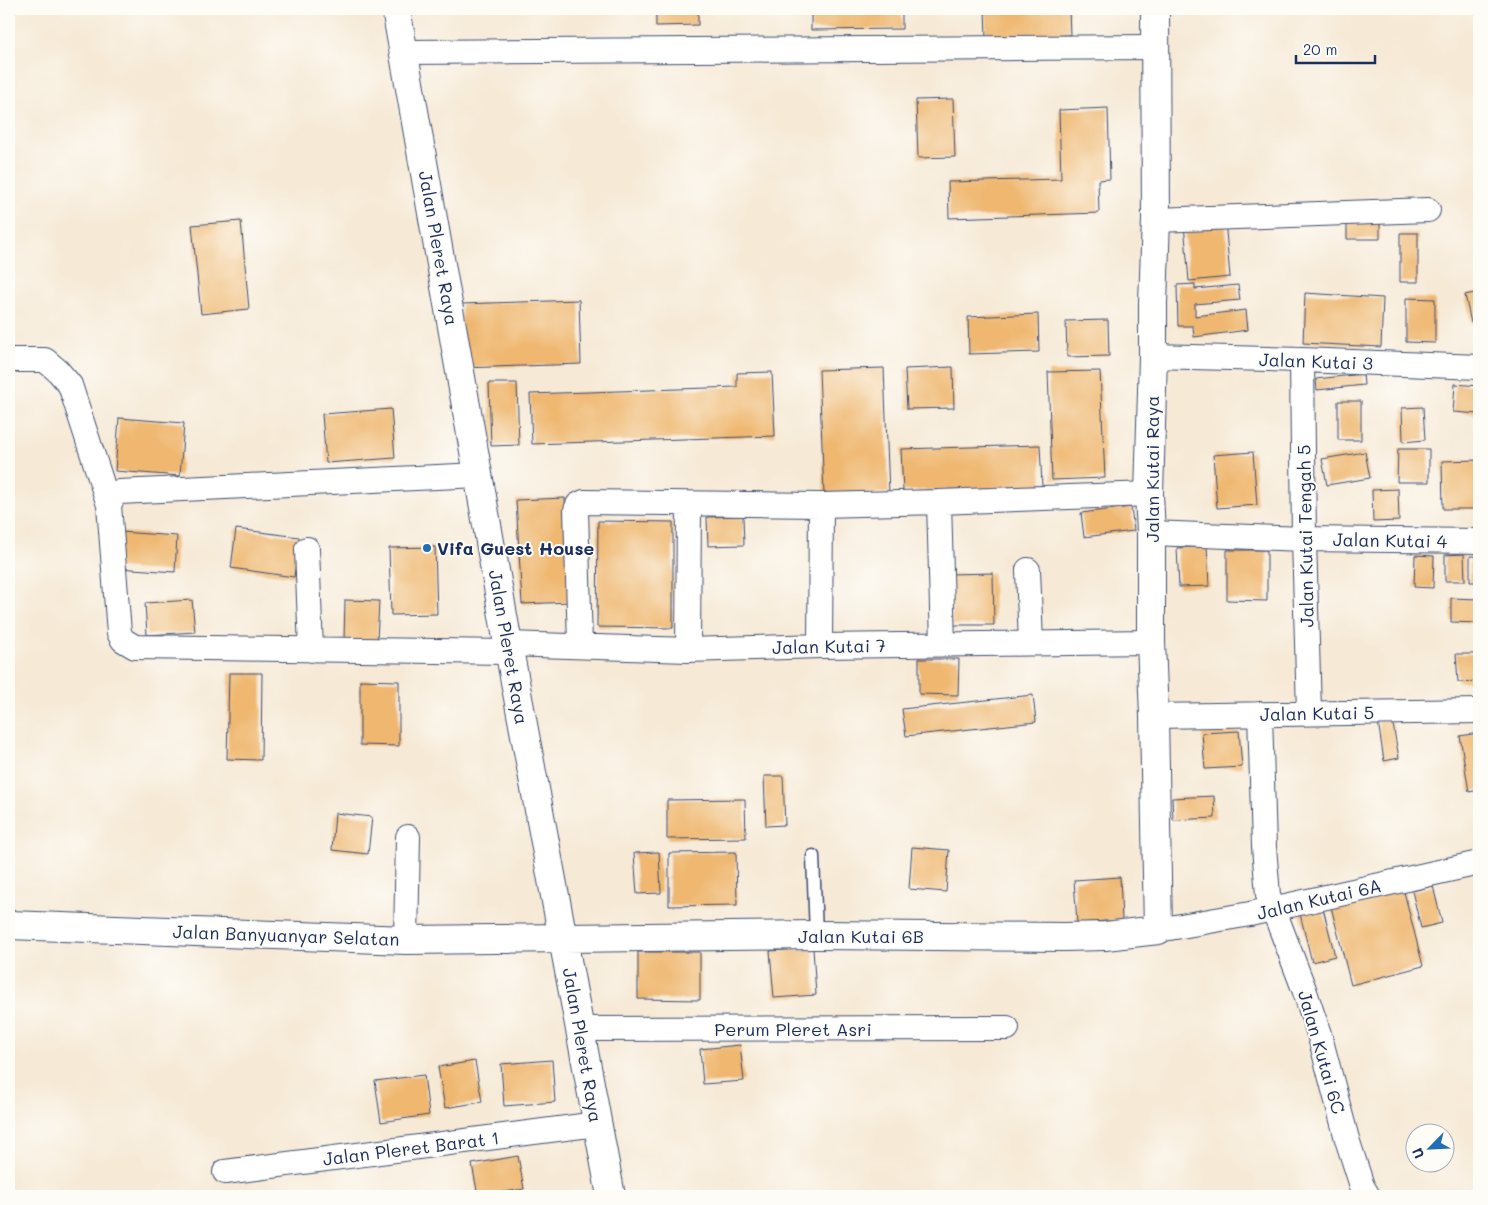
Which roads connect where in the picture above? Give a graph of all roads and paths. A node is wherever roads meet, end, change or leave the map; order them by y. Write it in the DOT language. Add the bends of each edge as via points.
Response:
graph roads {
  1 [pos="396,9"];
  2 [pos="1155,9"];
  3 [pos="1156,47"];
  4 [pos="404,52"];
  5 [pos="1428,210"];
  6 [pos="1156,220"];
  7 [pos="1153,356"];
  8 [pos="9,360"];
  9 [pos="1302,360"];
  10 [pos="1479,367"];
  11 [pos="479,475"];
  12 [pos="1149,494"];
  13 [pos="939,502"];
  14 [pos="689,504"];
  15 [pos="821,504"];
  16 [pos="109,505"];
  17 [pos="1151,533"];
  18 [pos="1304,539"];
  19 [pos="1479,541"];
  20 [pos="307,549"];
  21 [pos="1028,570"];
  22 [pos="1151,642"];
  23 [pos="1031,643"];
  24 [pos="942,644"];
  25 [pos="580,645"];
  26 [pos="820,646"];
  27 [pos="509,648"];
  28 [pos="311,650"];
  29 [pos="688,650"];
  30 [pos="1479,711"];
  31 [pos="1309,712"];
  32 [pos="1260,714"];
  33 [pos="1154,716"];
  34 [pos="408,838"];
  35 [pos="814,856"];
  36 [pos="1479,863"];
  37 [pos="1274,909"];
  38 [pos="9,925"];
  39 [pos="1158,930"];
  40 [pos="816,936"];
  41 [pos="564,939"];
  42 [pos="406,940"];
  43 [pos="1007,1028"];
  44 [pos="580,1029"];
  45 [pos="597,1124"];
  46 [pos="225,1172"];
  47 [pos="611,1196"];
  48 [pos="1368,1196"];
  1 -- 4 [label="street, Jalan Pleret Raya"];
  2 -- 3 [label="street, Jalan Kutai Raya"];
  3 -- 4 [label="street"];
  3 -- 6 [label="street, Jalan Kutai Raya"];
  4 -- 11 [label="street, Jalan Pleret Raya"];
  5 -- 6 [label="street"];
  6 -- 7 [label="street, Jalan Kutai Raya"];
  7 -- 9 [label="street, Jalan Kutai 3"];
  7 -- 12 [label="street, Jalan Kutai Raya"];
  8 -- 16 [label="street" via="45,360 70,385"];
  9 -- 10 [label="street, Jalan Kutai 3"];
  9 -- 18 [label="street, Jalan Kutai Tengah 5"];
  11 -- 16 [label="street" via="119,492"];
  11 -- 27 [label="street, Jalan Pleret Raya"];
  12 -- 13 [label="street"];
  12 -- 17 [label="street, Jalan Kutai Raya"];
  13 -- 15 [label="street"];
  13 -- 24 [label="street"];
  14 -- 15 [label="street"];
  14 -- 25 [label="street" via="584,502 578,505"];
  14 -- 29 [label="street"];
  15 -- 26 [label="street"];
  16 -- 28 [label="street, Jalan Kutai 7" via="119,633 123,640 135,647"];
  17 -- 18 [label="street, Jalan Kutai 4"];
  17 -- 22 [label="street, Jalan Kutai Raya"];
  18 -- 19 [label="street, Jalan Kutai 4"];
  18 -- 31 [label="street, Jalan Kutai Tengah 5"];
  20 -- 28 [label="street"];
  21 -- 23 [label="street"];
  22 -- 23 [label="street, Jalan Kutai 7"];
  22 -- 33 [label="street, Jalan Kutai Raya"];
  23 -- 24 [label="street, Jalan Kutai 7"];
  24 -- 26 [label="street, Jalan Kutai 7"];
  25 -- 27 [label="street, Jalan Kutai 7"];
  25 -- 29 [label="street, Jalan Kutai 7"];
  26 -- 29 [label="street, Jalan Kutai 7"];
  27 -- 28 [label="street, Jalan Kutai 7"];
  27 -- 41 [label="street, Jalan Pleret Raya"];
  30 -- 31 [label="street, Jalan Kutai 5"];
  31 -- 32 [label="street, Jalan Kutai 5"];
  32 -- 33 [label="street, Jalan Kutai 5"];
  32 -- 37 [label="street, Jalan Kutai 6C" via="1264,847 1268,896"];
  33 -- 39 [label="street, Jalan Kutai Raya"];
  34 -- 42 [label="street"];
  35 -- 40 [label="lane"];
  36 -- 37 [label="street, Jalan Kutai 6A"];
  37 -- 39 [label="street, Jalan Kutai 6A"];
  37 -- 48 [label="street, Jalan Kutai 6C" via="1310,1005 1347,1139"];
  38 -- 42 [label="street, Jalan Banyuanyar Selatan"];
  39 -- 40 [label="street, Jalan Kutai 6B" via="1064,937"];
  40 -- 41 [label="street, Jalan Kutai 6B"];
  41 -- 42 [label="street, Jalan Banyuanyar Selatan"];
  41 -- 44 [label="street, Jalan Pleret Raya"];
  43 -- 44 [label="street, Perum Pleret Asri"];
  44 -- 45 [label="street, Jalan Pleret Raya"];
  45 -- 46 [label="street, Jalan Pleret Barat 1"];
  45 -- 47 [label="street, Jalan Pleret Raya"];
}
